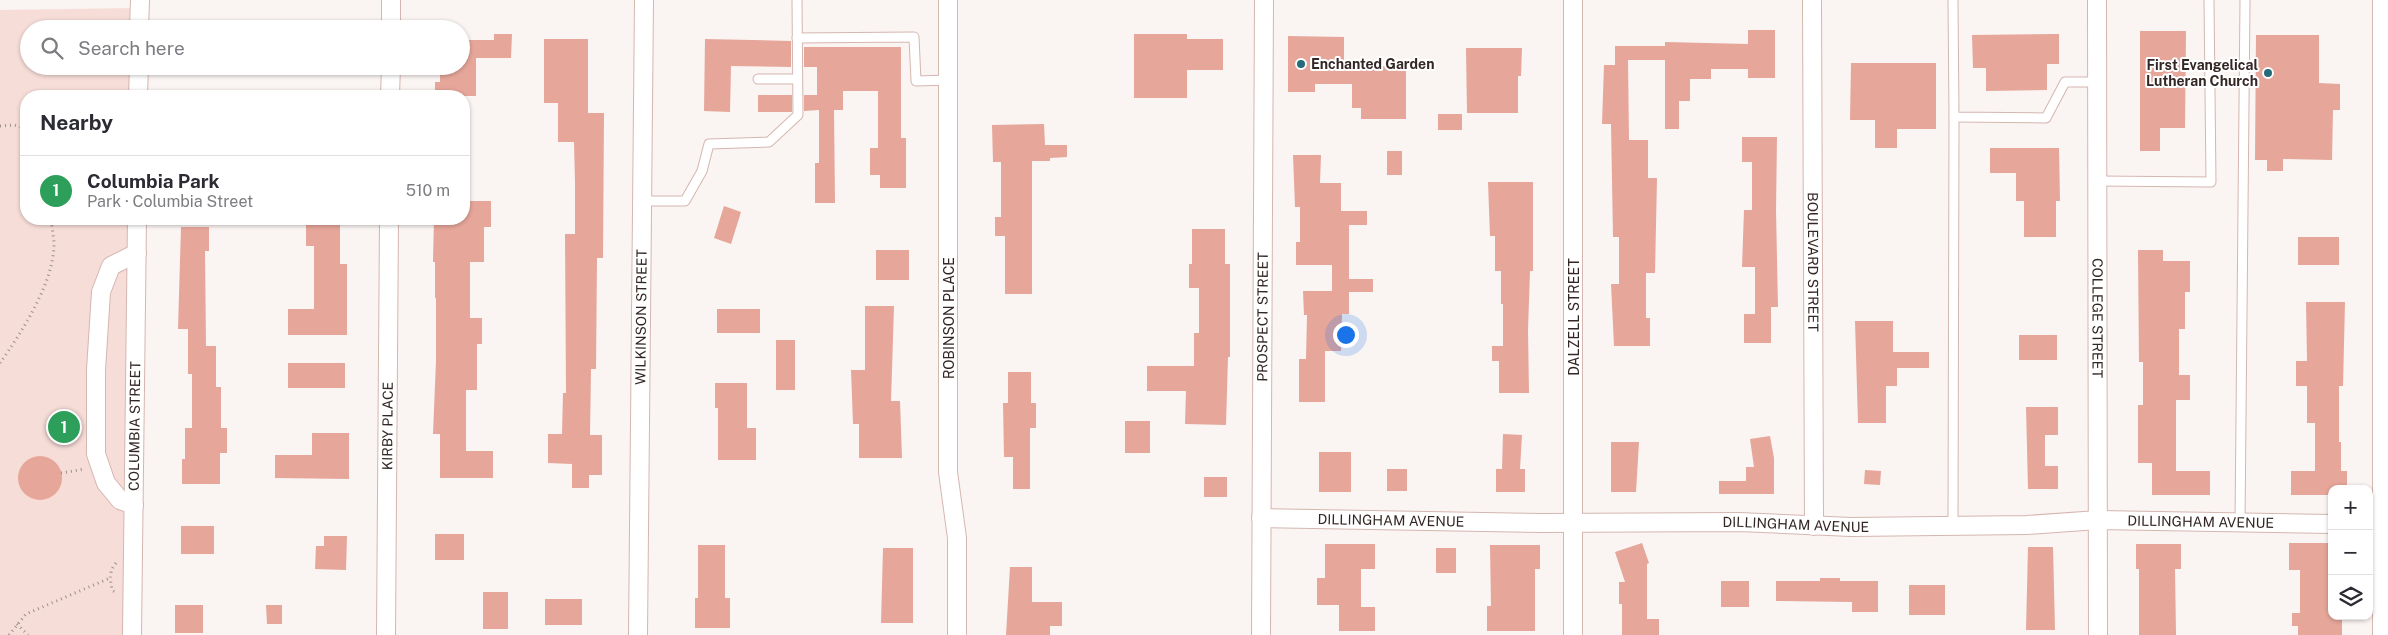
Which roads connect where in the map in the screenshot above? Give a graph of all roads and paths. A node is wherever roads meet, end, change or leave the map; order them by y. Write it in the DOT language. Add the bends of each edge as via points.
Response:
graph roads {
  1 [pos="140,0"];
  2 [pos="391,0"];
  3 [pos="644,0"];
  4 [pos="796,0"];
  5 [pos="948,0"];
  6 [pos="1264,0"];
  7 [pos="1573,0"];
  8 [pos="1812,0"];
  9 [pos="1953,0"];
  10 [pos="2097,0"];
  11 [pos="2209,0"];
  12 [pos="2245,0"];
  13 [pos="2382,0"];
  14 [pos="139,20"];
  15 [pos="391,20"];
  16 [pos="797,38"];
  17 [pos="139,75"];
  18 [pos="390,75"];
  19 [pos="758,79"];
  20 [pos="797,79"];
  21 [pos="950,80"];
  22 [pos="2097,82"];
  23 [pos="138,90"];
  24 [pos="390,90"];
  25 [pos="1954,117"];
  26 [pos="0,126"];
  27 [pos="20,126"];
  28 [pos="2385,165"];
  29 [pos="2097,181"];
  30 [pos="2385,200"];
  31 [pos="642,201"];
  32 [pos="52,225"];
  33 [pos="137,225"];
  34 [pos="389,225"];
  35 [pos="138,253"];
  36 [pos="0,363"];
  37 [pos="100,467"];
  38 [pos="61,473"];
  39 [pos="134,504"];
  40 [pos="1261,518"];
  41 [pos="2098,520"];
  42 [pos="1574,522"];
  43 [pos="2240,523"];
  44 [pos="2380,523"];
  45 [pos="2328,524"];
  46 [pos="1814,526"];
  47 [pos="1953,526"];
  48 [pos="110,578"];
  49 [pos="18,624"];
  50 [pos="9,635"];
  51 [pos="28,635"];
  52 [pos="132,635"];
  53 [pos="386,635"];
  54 [pos="638,635"];
  55 [pos="957,635"];
  56 [pos="1261,635"];
  57 [pos="1573,635"];
  58 [pos="2098,635"];
  59 [pos="2382,635"];
  1 -- 14 [label="street"];
  2 -- 15 [label="street"];
  3 -- 31 [label="street, WILKINSON STREET"];
  4 -- 16 [label="lane"];
  5 -- 21 [label="street, ROBINSON PLACE"];
  6 -- 40 [label="street, PROSPECT STREET"];
  7 -- 42 [label="street, DALZELL STREET"];
  8 -- 46 [label="street, BOULEVARD STREET"];
  9 -- 25 [label="lane"];
  10 -- 22 [label="street, COLLEGE STREET"];
  11 -- 29 [label="lane" via="2211,182"];
  12 -- 43 [label="lane"];
  13 -- 28 [label="street"];
  16 -- 20 [label="lane"];
  16 -- 21 [label="lane" via="914,37 916,81"];
  17 -- 23 [label="street"];
  18 -- 24 [label="street"];
  19 -- 20 [label="lane"];
  20 -- 31 [label="lane" via="798,115 769,142 709,144 702,171 686,201"];
  21 -- 55 [label="street, ROBINSON PLACE" via="948,472 957,538"];
  22 -- 25 [label="lane" via="2065,82 2046,118"];
  22 -- 29 [label="street, COLLEGE STREET"];
  25 -- 47 [label="lane"];
  26 -- 27 [label="path"];
  28 -- 30 [label="street"];
  29 -- 41 [label="street, COLLEGE STREET"];
  30 -- 44 [label="street"];
  31 -- 54 [label="street, WILKINSON STREET"];
  32 -- 36 [label="path" via="54,243 43,291"];
  33 -- 35 [label="street, COLUMBIA STREET"];
  34 -- 53 [label="street, KIRBY PLACE"];
  35 -- 37 [label="street" via="111,266 101,292 96,370 96,454"];
  35 -- 39 [label="street, COLUMBIA STREET"];
  37 -- 38 [label="path"];
  37 -- 39 [label="street" via="106,483 120,500"];
  39 -- 52 [label="street, COLUMBIA STREET"];
  40 -- 42 [label="street, DILLINGHAM AVENUE"];
  40 -- 56 [label="street, PROSPECT STREET"];
  41 -- 43 [label="street, DILLINGHAM AVENUE"];
  41 -- 47 [label="street, DILLINGHAM AVENUE"];
  41 -- 58 [label="street, COLLEGE STREET"];
  42 -- 46 [label="street, DILLINGHAM AVENUE" via="1739,522"];
  42 -- 57 [label="street, DALZELL STREET"];
  43 -- 45 [label="street, DILLINGHAM AVENUE"];
  44 -- 59 [label="street"];
  46 -- 47 [label="street, DILLINGHAM AVENUE"];
  48 -- 49 [label="path" via="26,614"];
  49 -- 50 [label="path"];
  49 -- 51 [label="path"];
}
